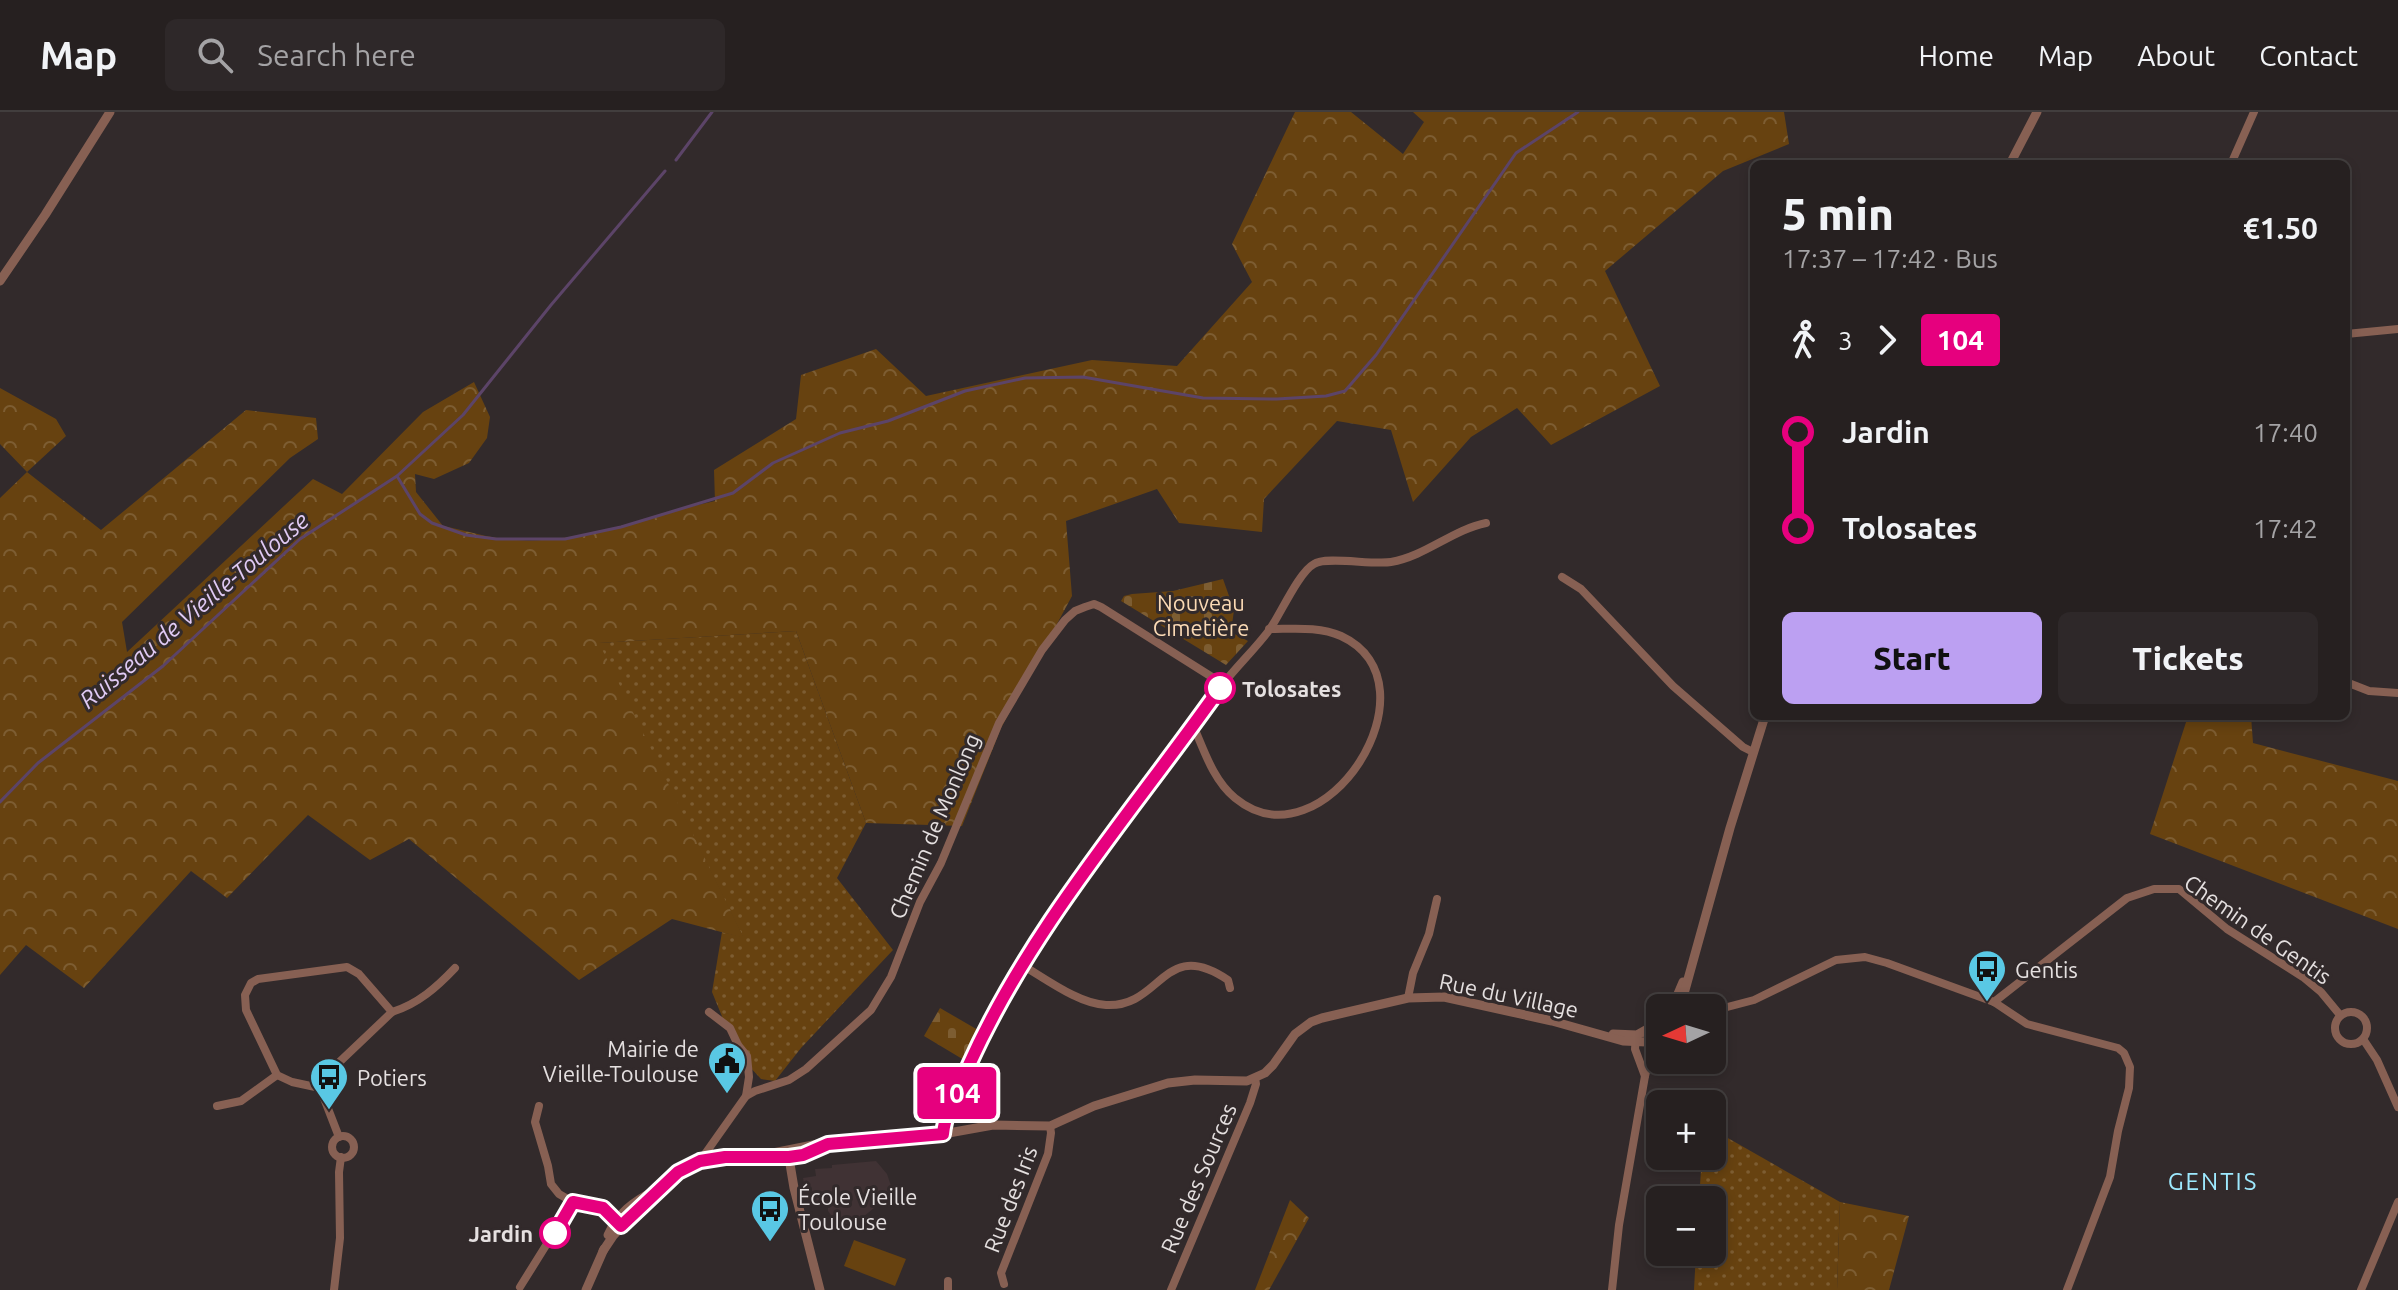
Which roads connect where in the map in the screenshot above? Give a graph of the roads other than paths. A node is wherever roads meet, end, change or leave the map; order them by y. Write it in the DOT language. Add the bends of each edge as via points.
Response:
graph roads {
  1 [pos="110,112"];
  2 [pos="2037,112"];
  3 [pos="2254,112"];
  4 [pos="2012,160"];
  5 [pos="2233,160"];
  6 [pos="0,281"];
  7 [pos="2398,329"];
  8 [pos="2350,334"];
  9 [pos="1486,523"];
  10 [pos="1562,577"];
  11 [pos="1269,629"];
  12 [pos="1223,684"];
  13 [pos="2350,684"];
  14 [pos="2398,693"];
  15 [pos="1764,720"];
  16 [pos="1193,725"];
  17 [pos="1753,752"];
  18 [pos="1437,899"];
  19 [pos="1022,965"];
  20 [pos="455,968"];
  21 [pos="1230,988"];
  22 [pos="1680,994"];
  23 [pos="1408,998"];
  24 [pos="1994,1002"];
  25 [pos="1726,1008"];
  26 [pos="392,1012"];
  27 [pos="709,1012"];
  28 [pos="2340,1015"];
  29 [pos="1644,1037"];
  30 [pos="2363,1039"];
  31 [pos="277,1075"];
  32 [pos="1645,1076"];
  33 [pos="1255,1078"];
  34 [pos="320,1088"];
  35 [pos="746,1096"];
  36 [pos="217,1106"];
  37 [pos="539,1106"];
  38 [pos="2398,1107"];
  39 [pos="1050,1128"];
  40 [pos="943,1134"];
  41 [pos="339,1137"];
  42 [pos="788,1154"];
  43 [pos="341,1157"];
  44 [pos="700,1161"];
  45 [pos="573,1202"];
  46 [pos="2398,1202"];
  47 [pos="618,1223"];
  48 [pos="1004,1284"];
  49 [pos="520,1287"];
  50 [pos="334,1290"];
  51 [pos="586,1290"];
  52 [pos="820,1290"];
  53 [pos="1171,1290"];
  54 [pos="1612,1290"];
  55 [pos="2067,1290"];
  56 [pos="2361,1290"];
  1 -- 6 [label="street"];
  2 -- 4 [label="street"];
  3 -- 5 [label="street"];
  7 -- 8 [label="street"];
  9 -- 11 [label="street" via="1394,562 1315,563"];
  10 -- 17 [label="street" via="1581,589 1673,686"];
  11 -- 12 [label="street"];
  11 -- 16 [label="street" via="1324,631 1342,637 1374,668 1380,698 1377,725 1367,753 1350,777 1316,804 1289,813 1263,813 1232,796"];
  12 -- 16 [label="street"];
  12 -- 35 [label="street, Chemin de Monlong" via="1101,607 1094,604 1075,611 1042,650 999,723 891,977 871,1010 806,1069"];
  13 -- 14 [label="street"];
  15 -- 17 [label="street"];
  16 -- 19 [label="street" via="1093,858"];
  17 -- 22 [label="street"];
  18 -- 23 [label="street"];
  19 -- 21 [label="street" via="1098,1005 1136,999 1168,973 1191,965 1222,975"];
  19 -- 40 [label="street" via="982,1037"];
  20 -- 26 [label="street" via="416,1002"];
  23 -- 29 [label="street, Rue du Village" via="1463,1000 1586,1030"];
  23 -- 33 [label="street, Rue du Village" via="1311,1022"];
  24 -- 25 [label="street" via="1876,959 1852,957"];
  24 -- 28 [label="street, Chemin de Gentis" via="2127,898 2166,888 2179,889 2227,929 2303,977"];
  24 -- 55 [label="street" via="2027,1024 2118,1048 2130,1067 2110,1177"];
  26 -- 31 [label="street" via="347,967 258,979 245,995 246,1010"];
  26 -- 34 [label="street" via="331,1070"];
  27 -- 35 [label="street" via="730,1028 747,1056"];
  28 -- 30 [label="street" via="2354,1011 2366,1020"];
  28 -- 30 [label="street" via="2334,1026 2342,1042"];
  29 -- 32 [label="street" via="1637,1056"];
  29 -- 32 [label="street" via="1652,1050"];
  30 -- 38 [label="street"];
  31 -- 34 [label="street"];
  31 -- 36 [label="street" via="241,1101"];
  32 -- 54 [label="street"];
  33 -- 39 [label="street" via="1168,1083 1094,1106"];
  33 -- 53 [label="street, Rue des Sources" via="1250,1103"];
  34 -- 41 [label="street"];
  35 -- 44 [label="street"];
  37 -- 45 [label="street" via="535,1122 551,1184"];
  39 -- 40 [label="street" via="993,1125"];
  39 -- 48 [label="street, Rue des Iris" via="1048,1154 1001,1273"];
  40 -- 42 [label="street" via="828,1144 803,1155"];
  41 -- 43 [label="street" via="332,1148"];
  41 -- 43 [label="street" via="354,1143 352,1152"];
  42 -- 44 [label="street"];
  42 -- 52 [label="street"];
  43 -- 50 [label="street"];
  44 -- 47 [label="street"];
  45 -- 47 [label="street" via="597,1206"];
  45 -- 49 [label="street"];
  46 -- 56 [label="street"];
  47 -- 51 [label="street"];
}
